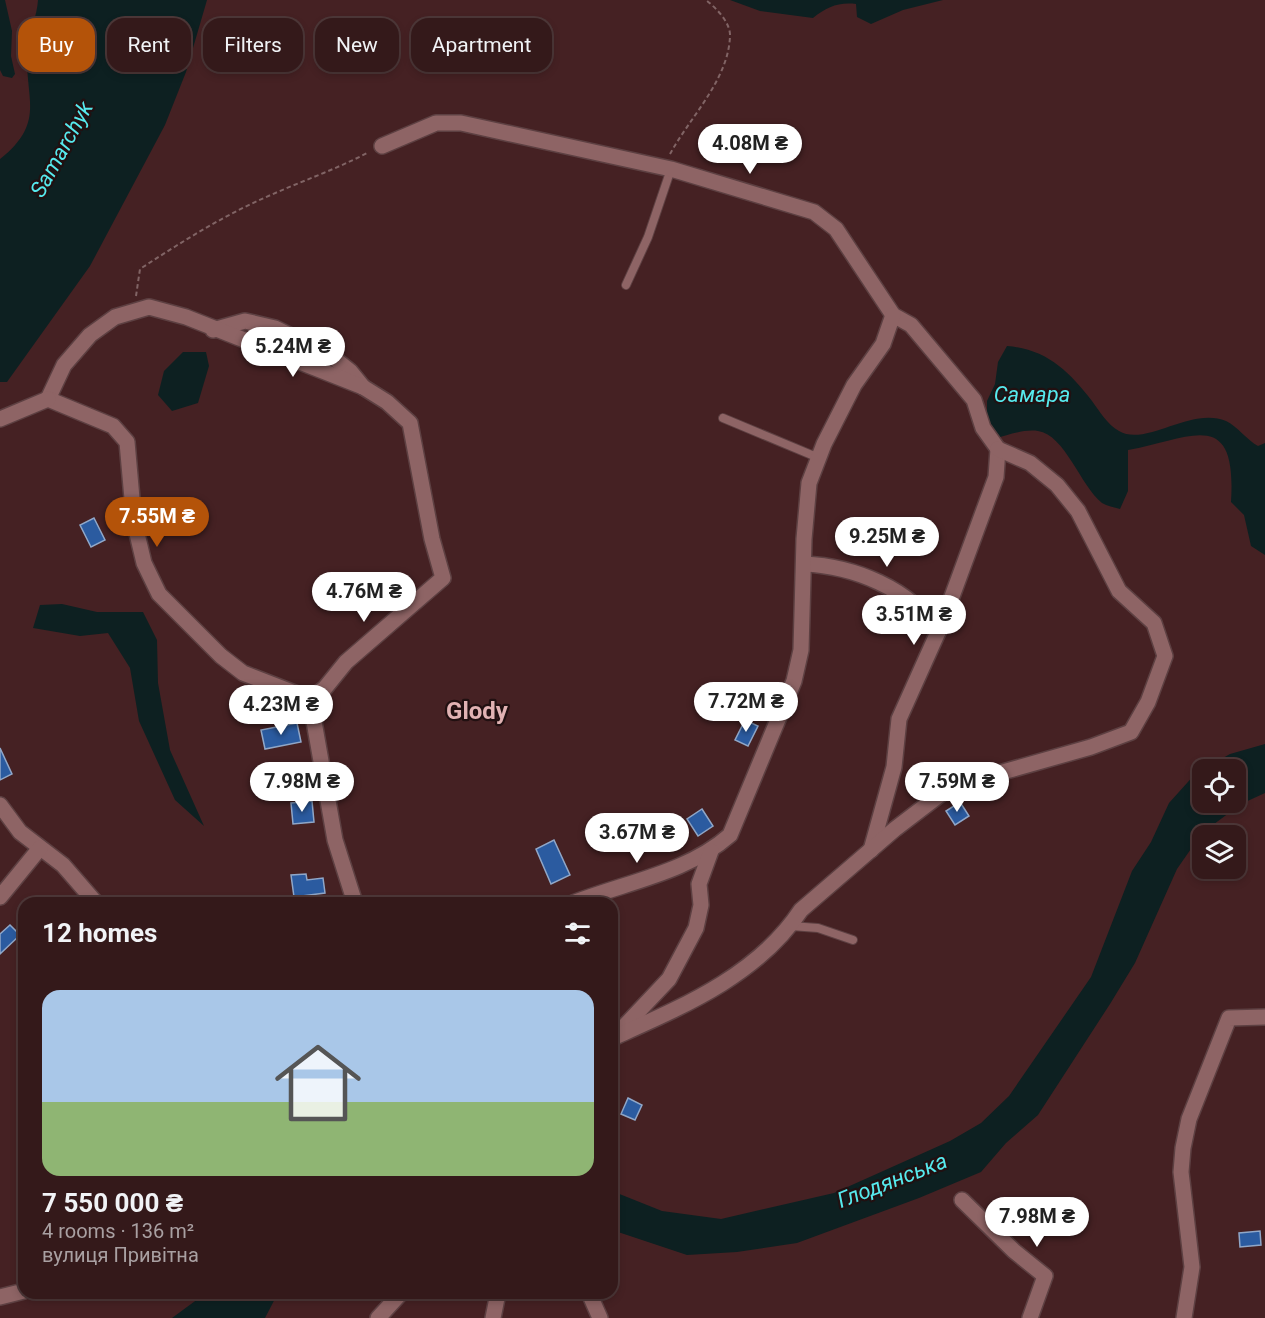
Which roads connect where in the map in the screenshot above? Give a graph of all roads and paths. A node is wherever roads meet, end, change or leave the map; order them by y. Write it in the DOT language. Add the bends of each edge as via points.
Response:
graph roads {
  1 [pos="706,0"];
  2 [pos="382,146"];
  3 [pos="671,169"];
  4 [pos="626,285"];
  5 [pos="135,311"];
  6 [pos="893,315"];
  7 [pos="213,330"];
  8 [pos="363,387"];
  9 [pos="48,399"];
  10 [pos="723,418"];
  11 [pos="0,419"];
  12 [pos="998,449"];
  13 [pos="819,458"];
  14 [pos="804,564"];
  15 [pos="938,632"];
  16 [pos="310,699"];
  17 [pos="0,805"];
  18 [pos="40,848"];
  19 [pos="871,850"];
  20 [pos="711,851"];
  21 [pos="0,897"];
  22 [pos="91,897"];
  23 [pos="353,897"];
  24 [pos="592,897"];
  25 [pos="791,926"];
  26 [pos="853,940"];
  27 [pos="1265,1017"];
  28 [pos="618,1033"];
  29 [pos="618,1036"];
  30 [pos="962,1200"];
  31 [pos="18,1292"];
  32 [pos="0,1297"];
  33 [pos="395,1299"];
  34 [pos="497,1299"];
  35 [pos="592,1299"];
  36 [pos="378,1318"];
  37 [pos="493,1318"];
  38 [pos="600,1318"];
  39 [pos="1030,1318"];
  40 [pos="1184,1318"];
  1 -- 3 [label="path" via="725,19 730,32 725,58 711,90 670,154"];
  2 -- 3 [label="street" via="436,123 461,123"];
  2 -- 5 [label="path" via="337,169 261,199 140,269"];
  3 -- 4 [label="lane" via="648,237"];
  3 -- 6 [label="street" via="814,212 836,229"];
  5 -- 7 [label="street" via="149,307 186,317"];
  5 -- 9 [label="street" via="115,317 90,335 64,364"];
  6 -- 12 [label="street" via="911,325 954,374 974,400 983,428"];
  6 -- 13 [label="street" via="882,344 854,385"];
  7 -- 8 [label="street"];
  7 -- 8 [label="street" via="245,321 275,328 330,355"];
  8 -- 16 [label="street" via="410,423 443,578"];
  9 -- 11 [label="street"];
  9 -- 16 [label="street" via="113,426 127,442 134,520 144,563 159,594 243,673"];
  10 -- 13 [label="lane"];
  12 -- 15 [label="street" via="996,477"];
  12 -- 19 [label="street" via="1030,463 1057,485 1078,511 1119,591 1154,623 1165,656 1148,702 1131,732 950,787"];
  13 -- 14 [label="street" via="809,483"];
  14 -- 15 [label="street" via="829,565 875,580 928,617"];
  14 -- 20 [label="street" via="801,650 794,681 730,834"];
  15 -- 19 [label="street" via="899,719 894,767"];
  16 -- 23 [label="street" via="335,840"];
  17 -- 18 [label="street" via="20,832"];
  18 -- 21 [label="street"];
  18 -- 22 [label="street" via="63,865"];
  19 -- 25 [label="street" via="801,910"];
  20 -- 24 [label="street" via="667,872"];
  20 -- 28 [label="street" via="699,884 701,905 696,928 669,979"];
  25 -- 26 [label="lane" via="818,928"];
  25 -- 29 [label="street" via="751,966 679,1008"];
  27 -- 40 [label="street" via="1229,1018 1189,1119 1181,1172 1192,1267"];
  30 -- 39 [label="street" via="1045,1276"];
  31 -- 32 [label="street"];
  33 -- 36 [label="street"];
  34 -- 37 [label="street"];
  35 -- 38 [label="street"];
}
